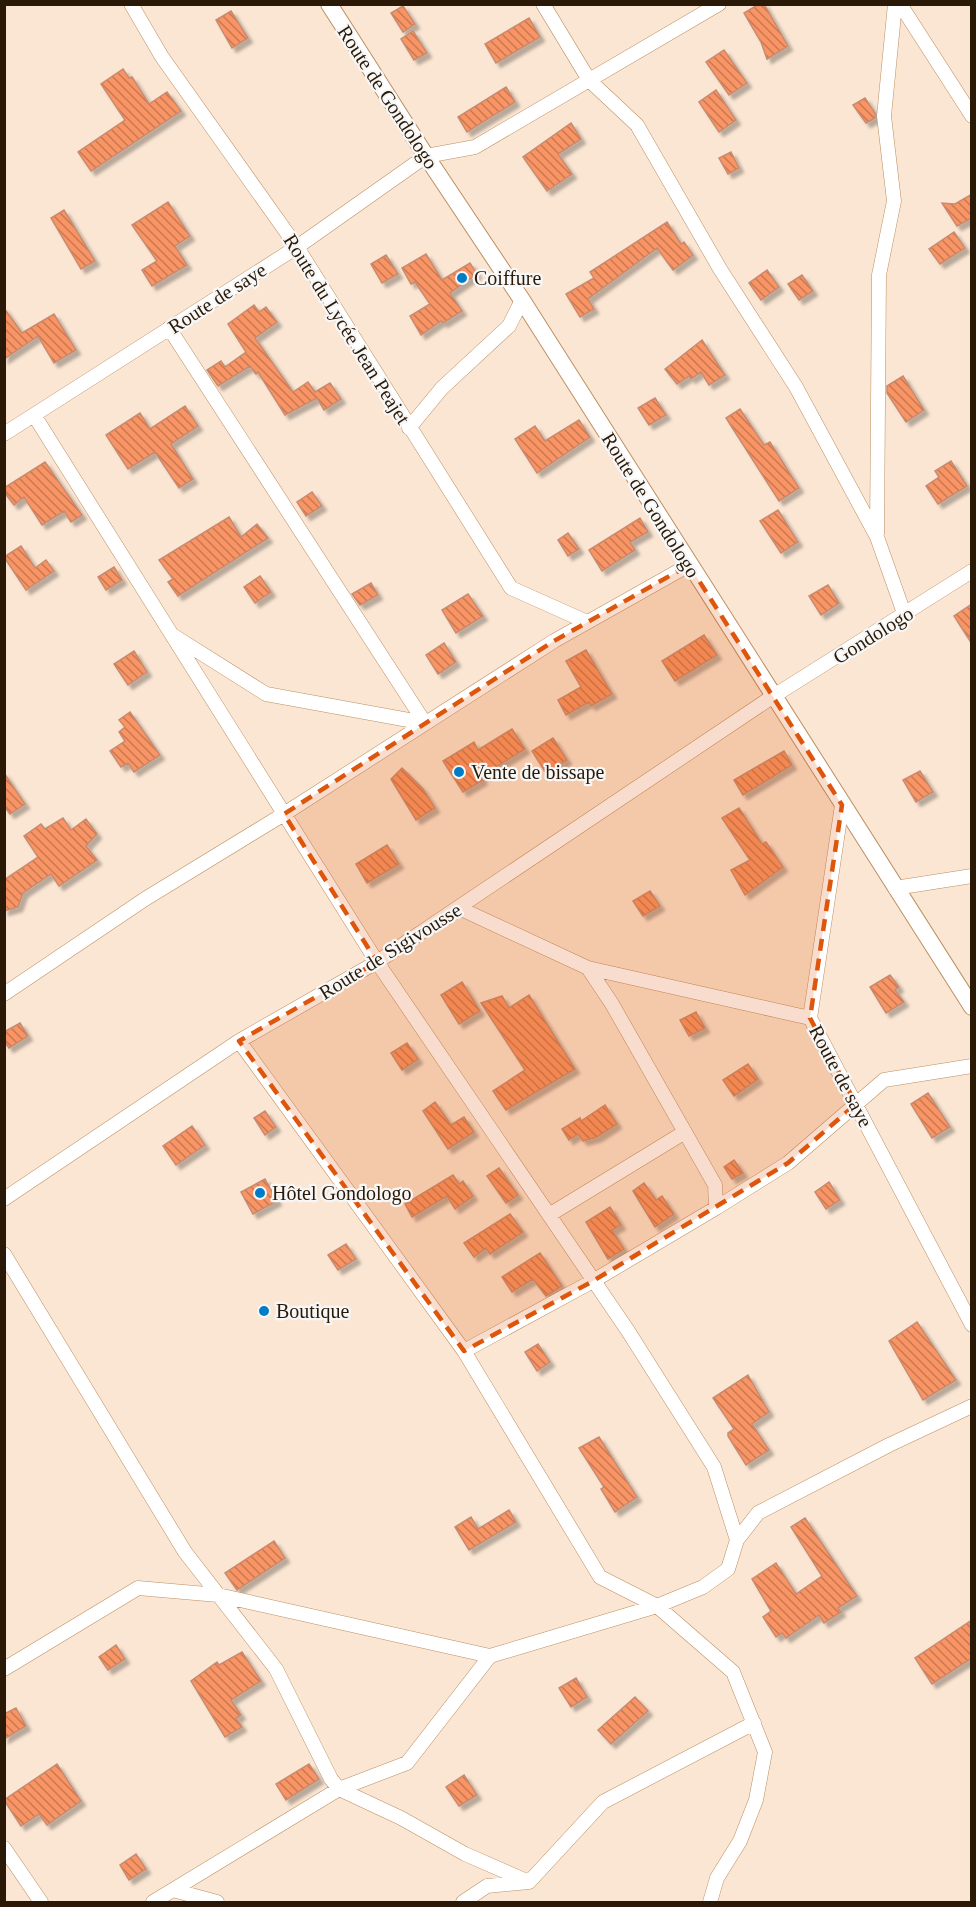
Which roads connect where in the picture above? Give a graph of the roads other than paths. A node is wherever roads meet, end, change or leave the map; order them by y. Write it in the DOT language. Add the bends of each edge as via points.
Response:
graph roads {
  1 [pos="131,4"];
  2 [pos="329,4"];
  3 [pos="543,4"];
  4 [pos="719,4"];
  5 [pos="896,4"];
  6 [pos="900,4"];
  7 [pos="589,80"];
  8 [pos="972,116"];
  9 [pos="426,156"];
  10 [pos="297,246"];
  11 [pos="522,300"];
  12 [pos="170,328"];
  13 [pos="34,415"];
  14 [pos="409,428"];
  15 [pos="4,434"];
  16 [pos="877,537"];
  17 [pos="689,565"];
  18 [pos="972,571"];
  19 [pos="905,616"];
  20 [pos="588,622"];
  21 [pos="171,633"];
  22 [pos="772,698"];
  23 [pos="425,723"];
  24 [pos="842,805"];
  25 [pos="284,814"];
  26 [pos="972,876"];
  27 [pos="895,888"];
  28 [pos="459,908"];
  29 [pos="377,962"];
  30 [pos="588,968"];
  31 [pos="4,994"];
  32 [pos="972,1007"];
  33 [pos="810,1018"];
  34 [pos="239,1041"];
  35 [pos="972,1066"];
  36 [pos="856,1104"];
  37 [pos="685,1132"];
  38 [pos="4,1199"];
  39 [pos="716,1208"];
  40 [pos="549,1215"];
  41 [pos="4,1254"];
  42 [pos="593,1281"];
  43 [pos="972,1325"];
  44 [pos="464,1351"];
  45 [pos="972,1406"];
  46 [pos="737,1540"];
  47 [pos="218,1595"];
  48 [pos="657,1606"];
  49 [pos="490,1656"];
  50 [pos="4,1669"];
  51 [pos="754,1723"];
  52 [pos="339,1788"];
  53 [pos="4,1848"];
  54 [pos="529,1882"];
  55 [pos="173,1890"];
  56 [pos="41,1902"];
  57 [pos="153,1902"];
  58 [pos="217,1902"];
  59 [pos="463,1902"];
  60 [pos="710,1902"];
  1 -- 10 [label="street, Route du Lycée Jean Peajet" via="162,57"];
  2 -- 9 [label="street, Route de Gondologo"];
  3 -- 7 [label="street"];
  4 -- 7 [label="street"];
  5 -- 16 [label="street" via="884,116 894,201 879,275"];
  6 -- 8 [label="street"];
  7 -- 9 [label="street" via="475,147"];
  7 -- 16 [label="street" via="637,125 720,269 796,387"];
  9 -- 10 [label="street, Route de saye"];
  9 -- 11 [label="street, Route de Gondologo"];
  10 -- 12 [label="street, Route de saye"];
  10 -- 14 [label="street, Route du Lycée Jean Peajet"];
  11 -- 14 [label="street" via="509,326 442,388"];
  11 -- 17 [label="street, Route de Gondologo"];
  12 -- 13 [label="street, Route de saye"];
  12 -- 23 [label="street"];
  13 -- 15 [label="street, Route de saye"];
  13 -- 21 [label="street"];
  14 -- 20 [label="street, Route du Lycée Jean Peajet" via="511,588"];
  16 -- 19 [label="street"];
  17 -- 20 [label="street"];
  17 -- 22 [label="street, Route de Gondologo"];
  18 -- 19 [label="street, Gondologo"];
  19 -- 22 [label="street, Gondologo"];
  20 -- 23 [label="street"];
  21 -- 23 [label="street" via="266,694"];
  21 -- 25 [label="street"];
  22 -- 24 [label="street, Route de Gondologo"];
  22 -- 28 [label="street, Route de Sigivousse"];
  23 -- 25 [label="street"];
  24 -- 27 [label="street, Route de Gondologo"];
  24 -- 33 [label="street, Route de saye"];
  25 -- 29 [label="street"];
  25 -- 31 [label="street" via="145,899"];
  26 -- 27 [label="street"];
  27 -- 32 [label="street, Route de Gondologo"];
  28 -- 29 [label="street, Route de Sigivousse"];
  28 -- 30 [label="street"];
  29 -- 34 [label="street, Route de Sigivousse"];
  29 -- 40 [label="street"];
  30 -- 33 [label="street"];
  30 -- 37 [label="street"];
  33 -- 36 [label="street, Route de saye"];
  34 -- 38 [label="street, Route de Sigivousse"];
  34 -- 44 [label="street"];
  35 -- 36 [label="street" via="884,1080"];
  36 -- 39 [label="street" via="788,1163"];
  36 -- 43 [label="street, Route de saye"];
  37 -- 39 [label="street" via="715,1185"];
  37 -- 40 [label="street"];
  39 -- 42 [label="street"];
  40 -- 42 [label="street"];
  41 -- 47 [label="street" via="184,1552"];
  42 -- 44 [label="street"];
  42 -- 46 [label="street" via="714,1467"];
  44 -- 48 [label="street" via="600,1577"];
  45 -- 46 [label="street" via="758,1513"];
  46 -- 48 [label="street" via="728,1569 703,1587"];
  47 -- 49 [label="street"];
  47 -- 50 [label="street" via="138,1588"];
  47 -- 52 [label="street" via="276,1669"];
  48 -- 49 [label="street"];
  48 -- 51 [label="street" via="733,1672"];
  49 -- 52 [label="street" via="407,1764"];
  51 -- 54 [label="street" via="603,1802"];
  51 -- 60 [label="street" via="765,1752 756,1800 740,1841 717,1878"];
  52 -- 54 [label="street" via="465,1854"];
  52 -- 55 [label="street"];
  53 -- 56 [label="street"];
  54 -- 59 [label="street" via="487,1886"];
  55 -- 57 [label="street"];
  55 -- 58 [label="street"];
}
